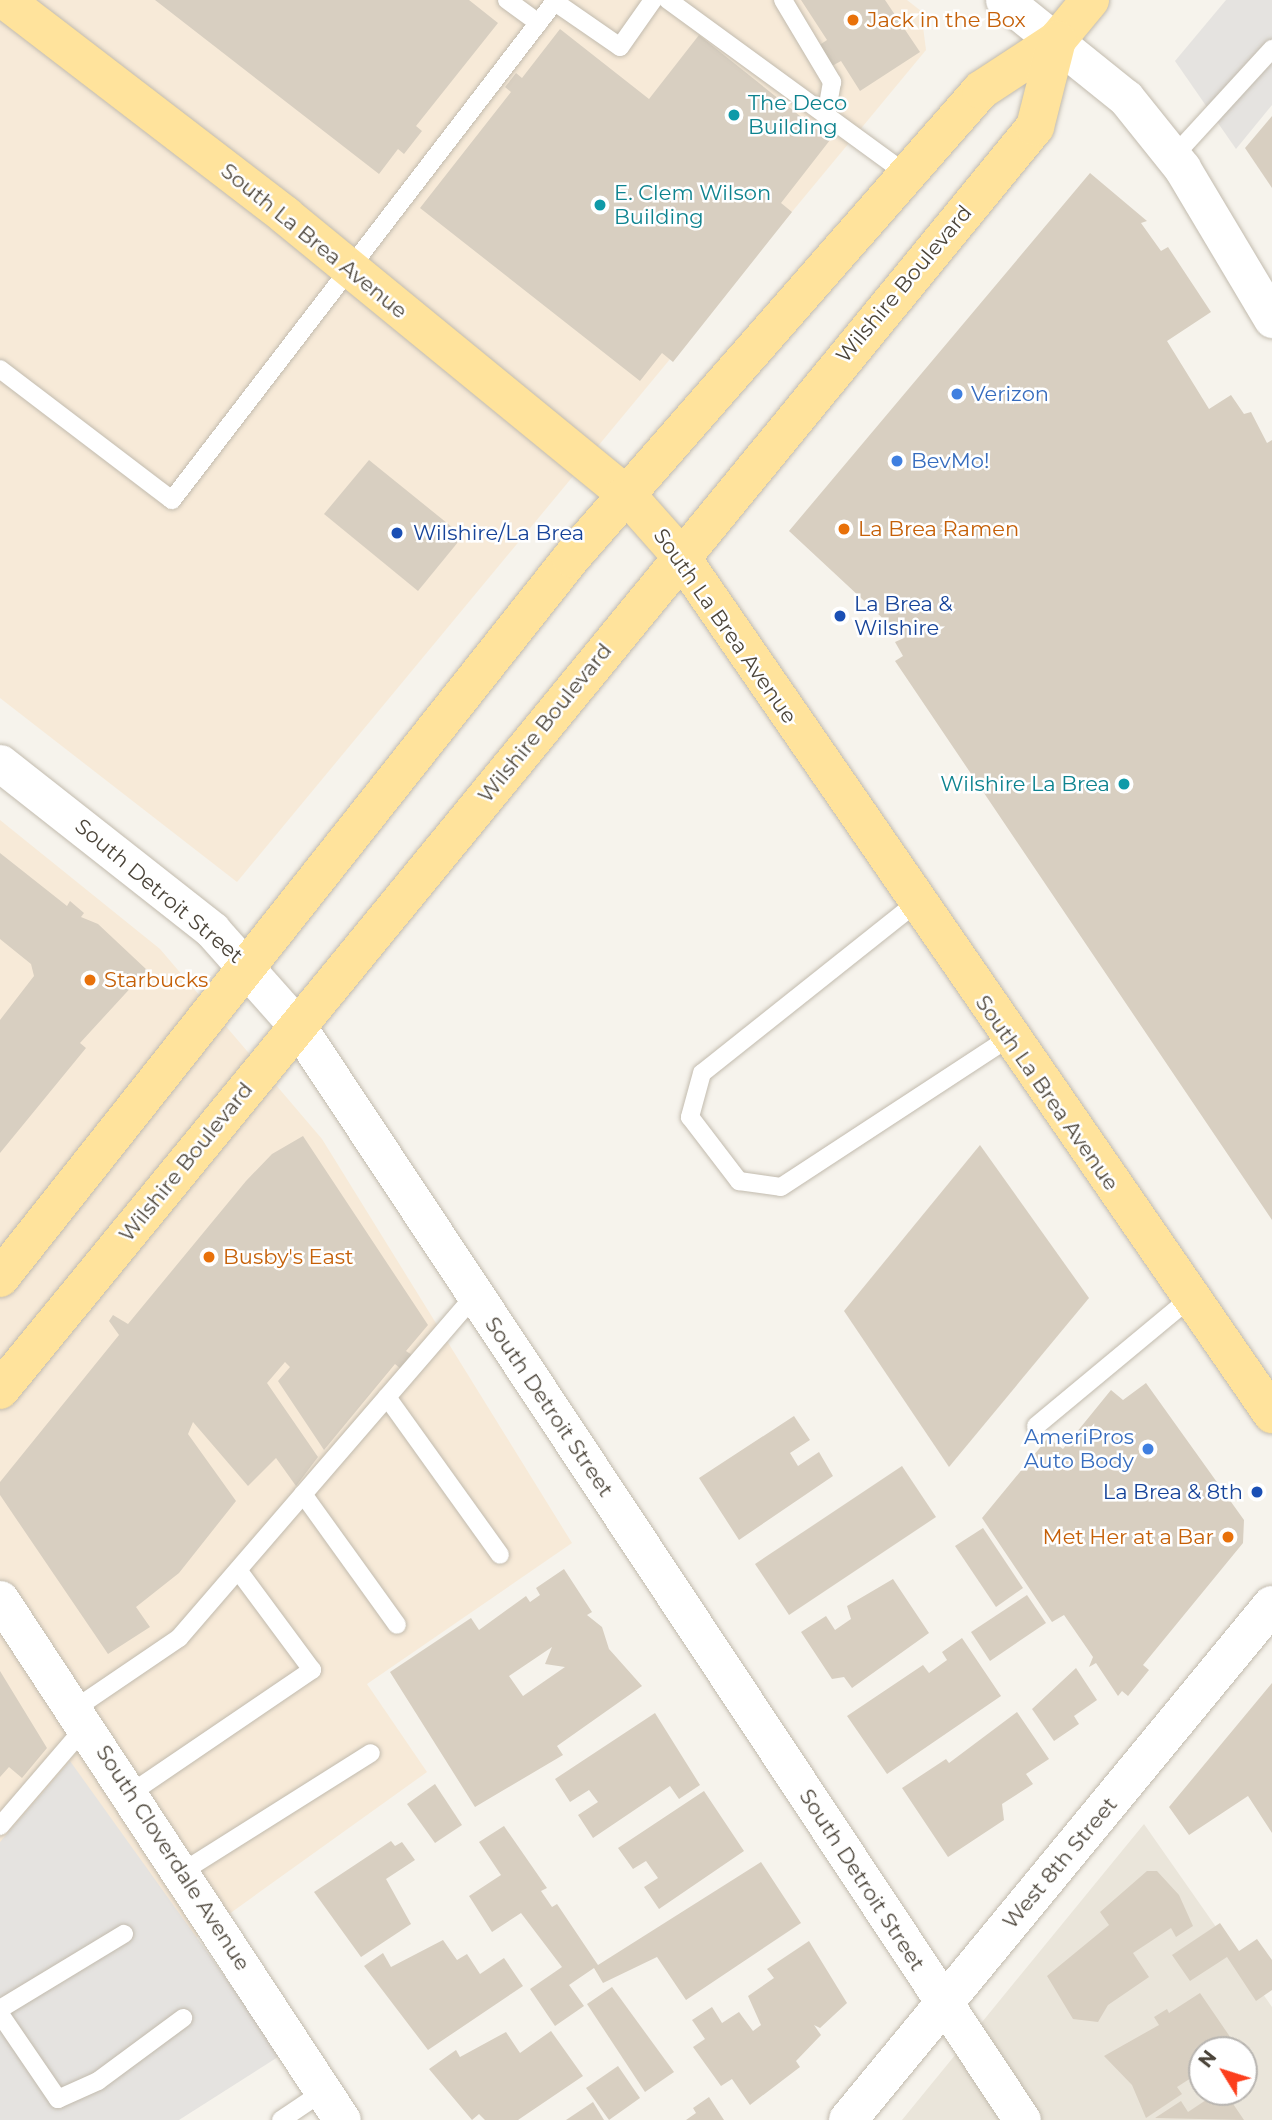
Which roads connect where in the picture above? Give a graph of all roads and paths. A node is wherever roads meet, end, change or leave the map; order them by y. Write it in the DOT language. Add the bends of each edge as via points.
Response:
graph roads {
  1 [pos="5,0"];
  2 [pos="507,0"];
  3 [pos="653,0"];
  4 [pos="668,0"];
  5 [pos="783,0"];
  6 [pos="1003,0"];
  7 [pos="1090,0"];
  8 [pos="556,1"];
  9 [pos="539,23"];
  10 [pos="1057,40"];
  11 [pos="1272,49"];
  12 [pos="826,115"];
  13 [pos="1173,157"];
  14 [pos="907,174"];
  15 [pos="350,270"];
  16 [pos="1272,319"];
  17 [pos="2,374"];
  18 [pos="626,494"];
  19 [pos="679,554"];
  20 [pos="0,763"];
  21 [pos="916,904"];
  22 [pos="250,967"];
  23 [pos="298,1027"];
  24 [pos="1009,1038"];
  25 [pos="0,1278"];
  26 [pos="475,1295"];
  27 [pos="1190,1298"];
  28 [pos="0,1390"];
  29 [pos="387,1397"];
  30 [pos="1272,1414"];
  31 [pos="1036,1426"];
  32 [pos="303,1494"];
  33 [pos="500,1555"];
  34 [pos="238,1570"];
  35 [pos="0,1599"];
  36 [pos="1272,1605"];
  37 [pos="397,1625"];
  38 [pos="82,1717"];
  39 [pos="371,1753"];
  40 [pos="131,1793"];
  41 [pos="0,1826"];
  42 [pos="181,1872"];
  43 [pos="124,1934"];
  44 [pos="943,2003"];
  45 [pos="0,2011"];
  46 [pos="183,2018"];
  47 [pos="333,2106"];
  48 [pos="281,2120"];
  49 [pos="848,2120"];
  50 [pos="1021,2120"];
  1 -- 15 [label="main road, South La Brea Avenue"];
  2 -- 9 [label="lane"];
  3 -- 8 [label="lane" via="620,47"];
  4 -- 12 [label="lane"];
  5 -- 12 [label="lane" via="832,82"];
  6 -- 10 [label="street"];
  7 -- 10 [label="main road, Wilshire Boulevard"];
  8 -- 9 [label="lane"];
  9 -- 15 [label="lane"];
  10 -- 13 [label="street" via="1126,98"];
  10 -- 14 [label="main road, Wilshire Boulevard" via="981,90"];
  10 -- 19 [label="main road, Wilshire Boulevard" via="1035,127"];
  11 -- 13 [label="lane"];
  12 -- 14 [label="lane"];
  13 -- 16 [label="street"];
  14 -- 18 [label="main road, Wilshire Boulevard"];
  15 -- 17 [label="lane" via="172,500"];
  15 -- 18 [label="main road, South La Brea Avenue"];
  18 -- 19 [label="main road, South La Brea Avenue"];
  18 -- 22 [label="main road, Wilshire Boulevard"];
  19 -- 21 [label="main road, South La Brea Avenue"];
  19 -- 23 [label="main road, Wilshire Boulevard"];
  20 -- 22 [label="street, South Detroit Street" via="212,930"];
  21 -- 24 [label="main road, South La Brea Avenue"];
  21 -- 24 [label="lane" via="702,1073 690,1117 739,1181 781,1187"];
  22 -- 23 [label="street, South Detroit Street"];
  22 -- 25 [label="main road, Wilshire Boulevard"];
  23 -- 26 [label="street, South Detroit Street"];
  23 -- 28 [label="main road, Wilshire Boulevard"];
  24 -- 27 [label="main road, South La Brea Avenue"];
  26 -- 29 [label="lane"];
  26 -- 44 [label="street, South Detroit Street"];
  27 -- 30 [label="main road, South La Brea Avenue"];
  27 -- 31 [label="lane"];
  29 -- 32 [label="lane"];
  29 -- 33 [label="lane"];
  32 -- 34 [label="lane"];
  32 -- 37 [label="lane"];
  34 -- 38 [label="lane" via="179,1638"];
  34 -- 40 [label="lane" via="312,1670"];
  35 -- 38 [label="street, South Cloverdale Avenue"];
  36 -- 44 [label="street, West 8th Street"];
  38 -- 40 [label="street, South Cloverdale Avenue"];
  38 -- 41 [label="lane"];
  39 -- 42 [label="lane"];
  40 -- 42 [label="street, South Cloverdale Avenue"];
  42 -- 47 [label="street, South Cloverdale Avenue"];
  43 -- 45 [label="lane"];
  44 -- 49 [label="street, West 8th Street"];
  44 -- 50 [label="street, South Detroit Street"];
  45 -- 46 [label="lane" via="58,2099 98,2081"];
  47 -- 48 [label="lane"];
}
